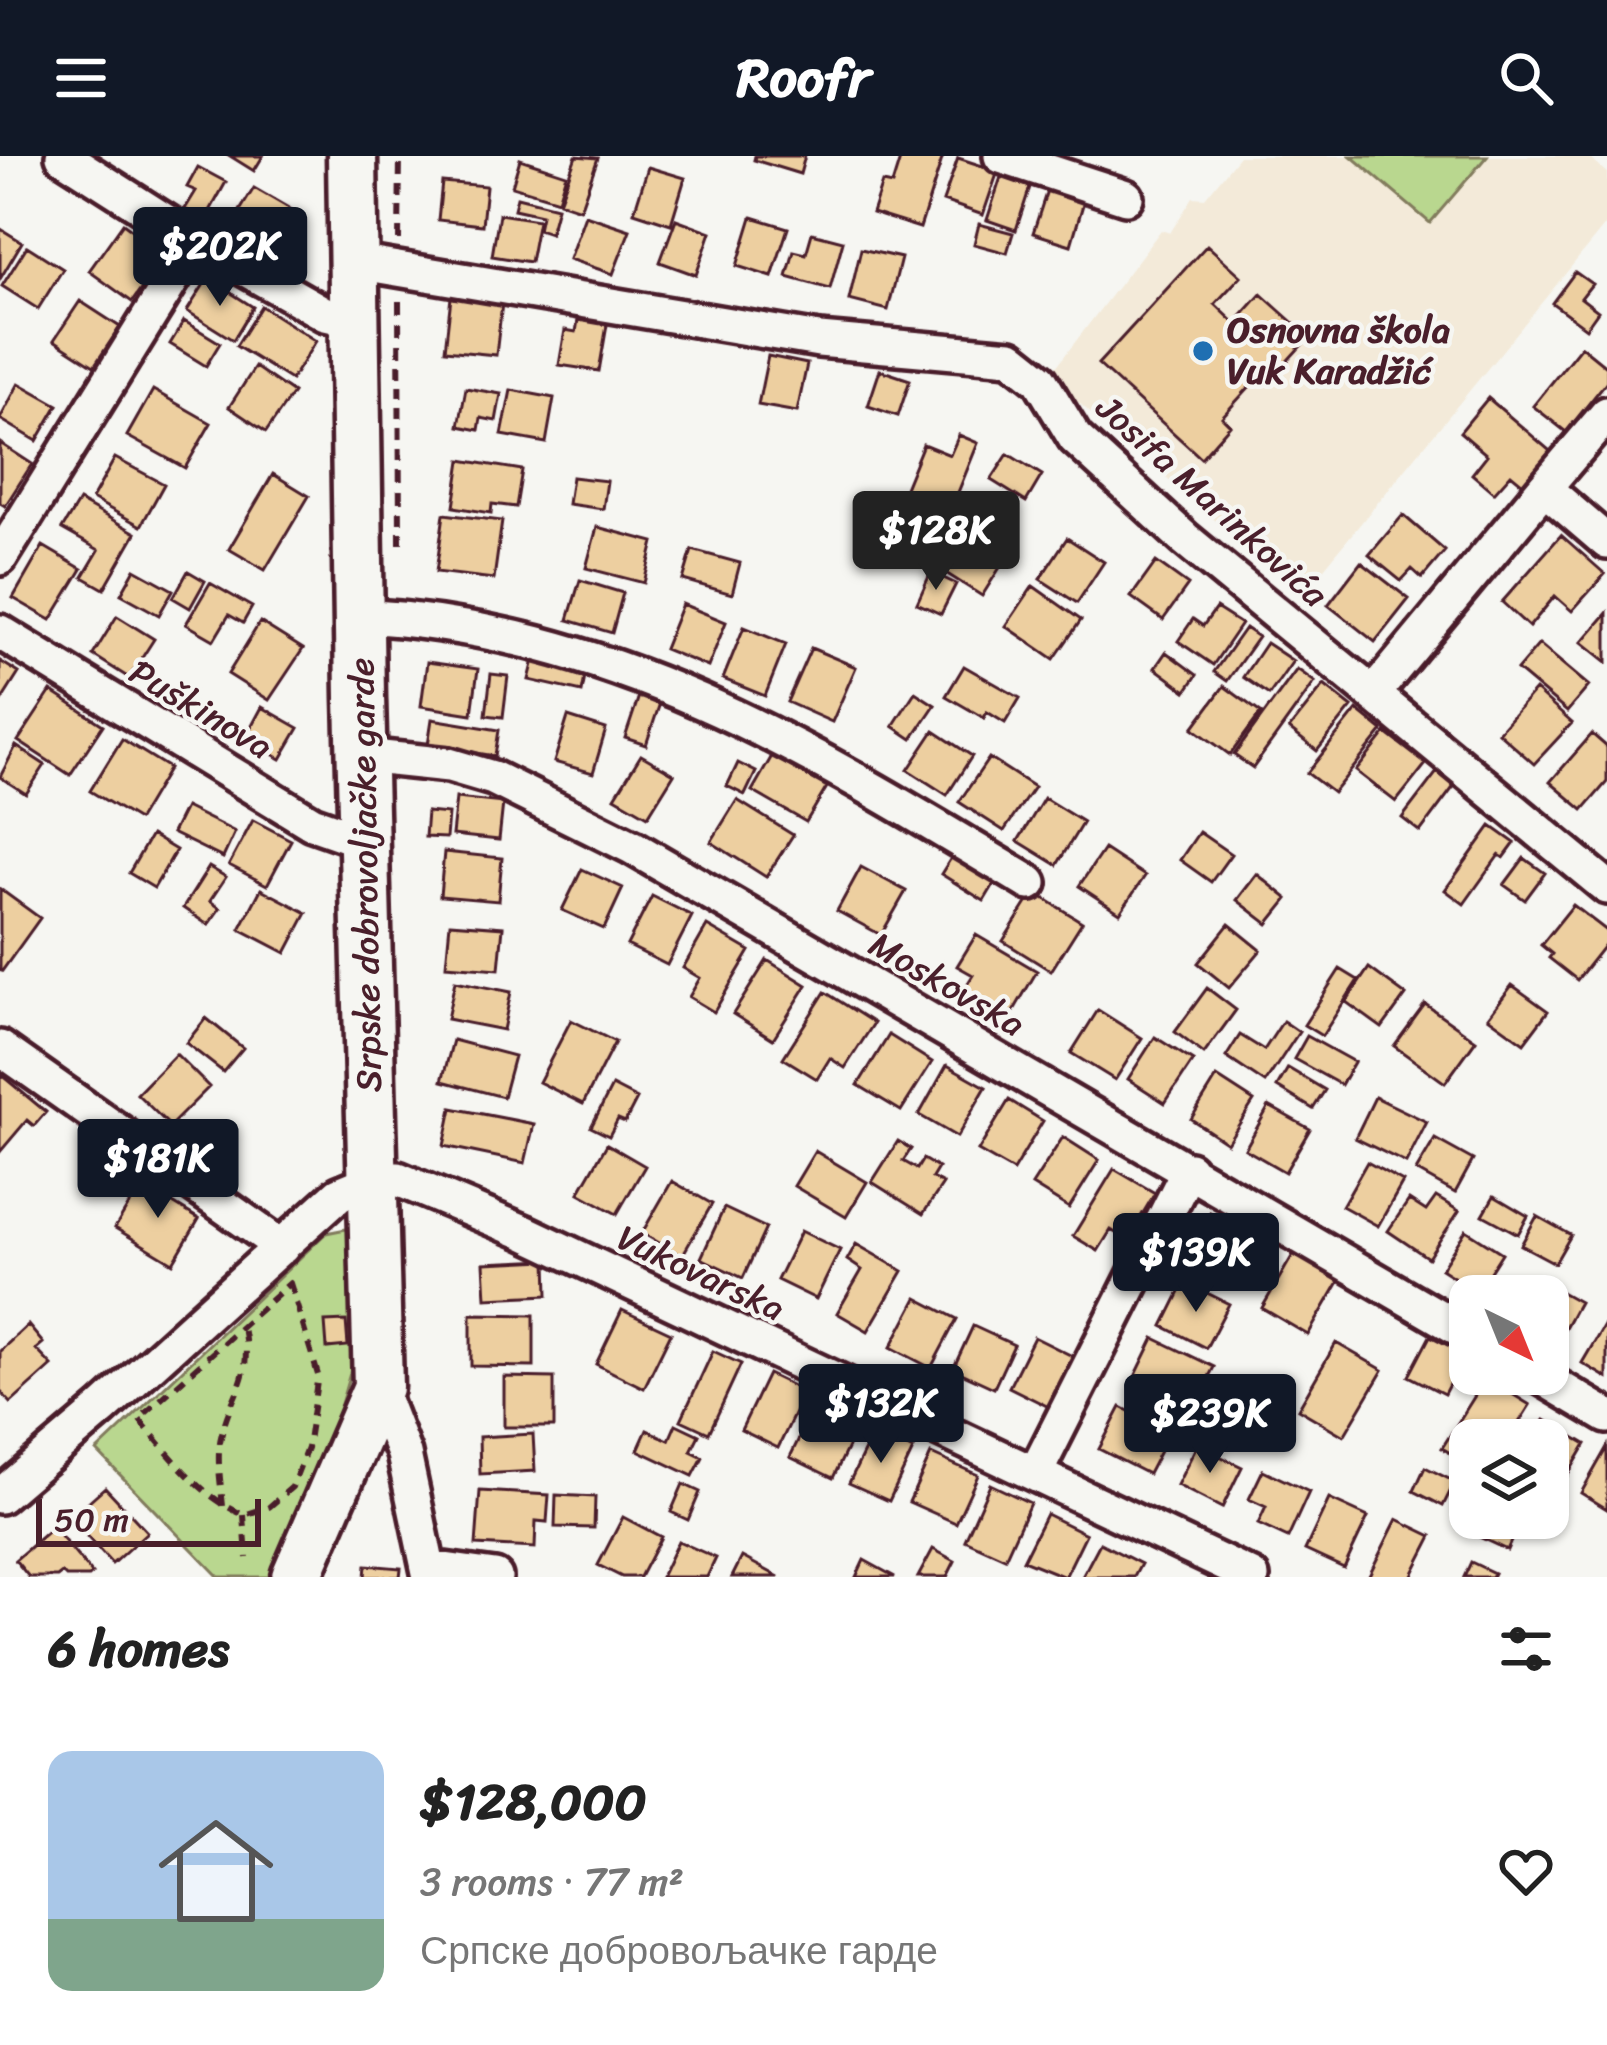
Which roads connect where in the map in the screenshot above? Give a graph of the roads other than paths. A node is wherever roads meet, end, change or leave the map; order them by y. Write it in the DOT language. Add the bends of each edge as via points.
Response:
graph roads {
  1 [pos="63,156"];
  2 [pos="352,156"];
  3 [pos="1001,156"];
  4 [pos="1126,197"];
  5 [pos="196,241"];
  6 [pos="356,262"];
  7 [pos="356,321"];
  8 [pos="1607,414"];
  9 [pos="1544,488"];
  10 [pos="1607,542"];
  11 [pos="0,558"];
  12 [pos="359,616"];
  13 [pos="0,632"];
  14 [pos="1374,693"];
  15 [pos="363,756"];
  16 [pos="366,842"];
  17 [pos="1030,883"];
  18 [pos="1607,887"];
  19 [pos="0,1048"];
  20 [pos="1189,1169"];
  21 [pos="374,1180"];
  22 [pos="283,1247"];
  23 [pos="1449,1323"];
  24 [pos="378,1387"];
  25 [pos="1569,1394"];
  26 [pos="1607,1416"];
  27 [pos="1035,1474"];
  28 [pos="0,1496"];
  29 [pos="1215,1569"];
  30 [pos="430,1573"];
  31 [pos="296,1577"];
  32 [pos="495,1577"];
  33 [pos="1252,1577"];
  1 -- 5 [label="street"];
  2 -- 6 [label="main road, Srpske dobrovoljačke garde"];
  3 -- 4 [label="street"];
  5 -- 7 [label="street" via="325,314"];
  5 -- 11 [label="street"];
  6 -- 7 [label="main road, Srpske dobrovoljačke garde"];
  6 -- 14 [label="street, Josifa Marinkovića" via="819,340 1011,357 1040,380 1075,438"];
  7 -- 12 [label="main road, Srpske dobrovoljačke garde"];
  8 -- 9 [label="street"];
  9 -- 10 [label="street"];
  9 -- 14 [label="street"];
  12 -- 15 [label="main road, Srpske dobrovoljačke garde"];
  12 -- 17 [label="street" via="448,623 544,645 722,708 823,758"];
  13 -- 16 [label="street, Puškinova" via="312,823"];
  14 -- 18 [label="street, Josifa Marinkovića"];
  15 -- 16 [label="main road, Srpske dobrovoljačke garde"];
  15 -- 20 [label="street, Moskovska" via="449,766 530,795"];
  16 -- 21 [label="main road, Srpske dobrovoljačke garde"];
  19 -- 22 [label="street"];
  20 -- 23 [label="street, Moskovska"];
  20 -- 27 [label="street"];
  21 -- 22 [label="street" via="339,1194"];
  21 -- 24 [label="main road, Srpske dobrovoljačke garde"];
  21 -- 27 [label="street, Vukovarska" via="398,1179 524,1232"];
  22 -- 28 [label="street" via="239,1307"];
  24 -- 30 [label="street" via="404,1454"];
  24 -- 31 [label="main road, Srpske dobrovoljačke garde"];
  25 -- 26 [label="street"];
  27 -- 29 [label="street, Vukovarska"];
  29 -- 33 [label="street, Vukovarska"];
  30 -- 32 [label="street"];
}
